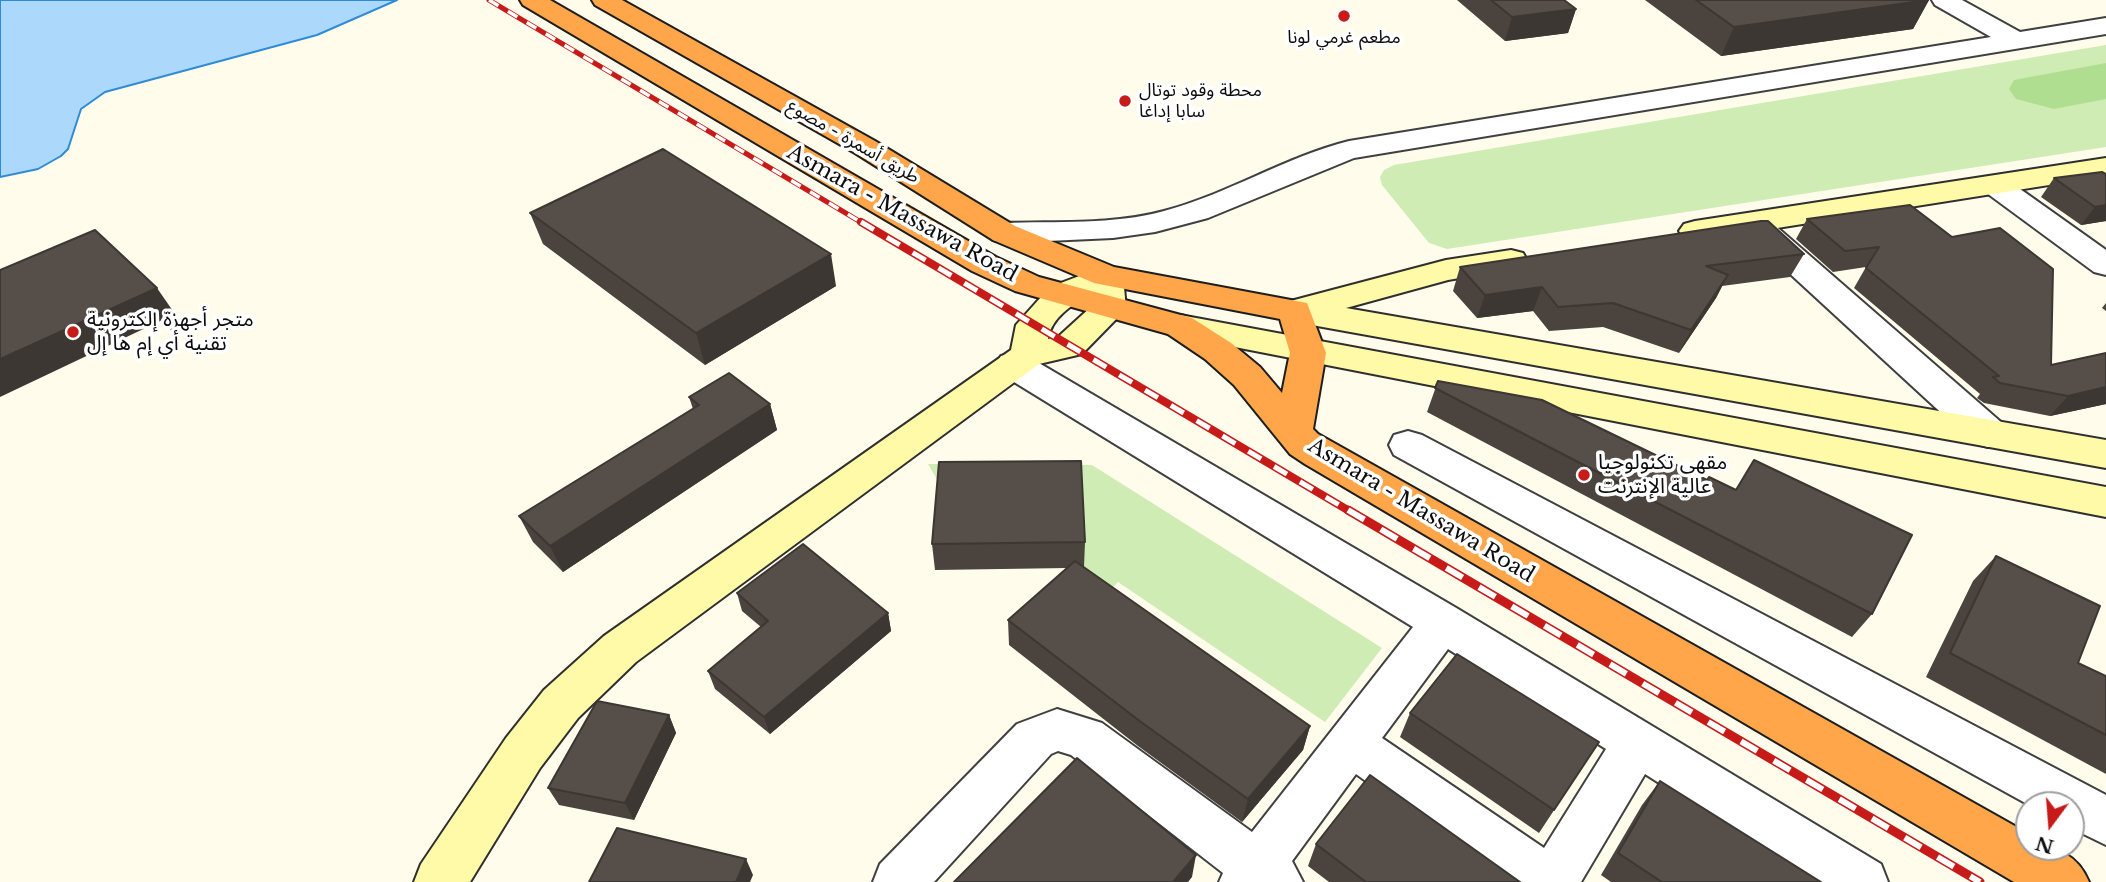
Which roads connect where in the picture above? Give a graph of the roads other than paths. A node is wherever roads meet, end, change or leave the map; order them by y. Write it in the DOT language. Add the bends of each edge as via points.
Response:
graph roads {
  1 [pos="532,0"];
  2 [pos="604,0"];
  3 [pos="1944,0"];
  4 [pos="2106,26"];
  5 [pos="2017,41"];
  6 [pos="865,147"];
  7 [pos="2106,167"];
  8 [pos="822,170"];
  9 [pos="1995,185"];
  10 [pos="1752,222"];
  11 [pos="1004,233"];
  12 [pos="1673,235"];
  13 [pos="1539,255"];
  14 [pos="2106,265"];
  15 [pos="1107,292"];
  16 [pos="1062,295"];
  17 [pos="1295,311"];
  18 [pos="1180,326"];
  19 [pos="1308,353"];
  20 [pos="1021,360"];
  21 [pos="1294,430"];
  22 [pos="1988,433"];
  23 [pos="1408,445"];
  24 [pos="2106,454"];
  25 [pos="2106,502"];
  26 [pos="1442,622"];
  27 [pos="1350,743"];
  28 [pos="1637,743"];
  29 [pos="2106,821"];
  30 [pos="1260,877"];
  31 [pos="440,882"];
  32 [pos="899,882"];
  33 [pos="1551,882"];
  34 [pos="1862,882"];
  35 [pos="2063,882"];
  1 -- 8 [label="highway, Asmara - Massawa Road"];
  2 -- 6 [label="highway, طريق أسمرة - مصوع"];
  3 -- 5 [label="street"];
  4 -- 5 [label="street"];
  5 -- 11 [label="street" via="1349,150 1199,210 1142,225"];
  6 -- 8 [label="highway"];
  6 -- 11 [label="highway, طريق أسمرة - مصوع"];
  7 -- 9 [label="street"];
  8 -- 16 [label="highway, Asmara - Massawa Road" via="984,264"];
  9 -- 10 [label="street"];
  9 -- 14 [label="street"];
  10 -- 12 [label="street"];
  10 -- 22 [label="street"];
  11 -- 15 [label="highway, طريق أسمرة - مصوع"];
  13 -- 17 [label="street" via="1446,270"];
  15 -- 16 [label="street"];
  15 -- 17 [label="highway, طريق أسمرة - مصوع"];
  15 -- 18 [label="highway, Asmara - Massawa Road"];
  15 -- 20 [label="street" via="1069,345"];
  16 -- 20 [label="street" via="1033,324"];
  17 -- 19 [label="highway"];
  17 -- 22 [label="street"];
  18 -- 19 [label="street"];
  18 -- 21 [label="highway, Asmara - Massawa Road" via="1247,376"];
  19 -- 21 [label="highway"];
  19 -- 25 [label="street"];
  20 -- 26 [label="street"];
  20 -- 31 [label="street" via="620,649 561,704 523,753"];
  21 -- 35 [label="highway, Asmara - Massawa Road" via="1319,454"];
  22 -- 24 [label="street"];
  23 -- 29 [label="street"];
  26 -- 27 [label="street"];
  26 -- 28 [label="street"];
  27 -- 30 [label="street"];
  27 -- 33 [label="street"];
  28 -- 33 [label="street"];
  28 -- 34 [label="street"];
  30 -- 32 [label="street" via="1085,738 1057,730 1034,739"];
}
